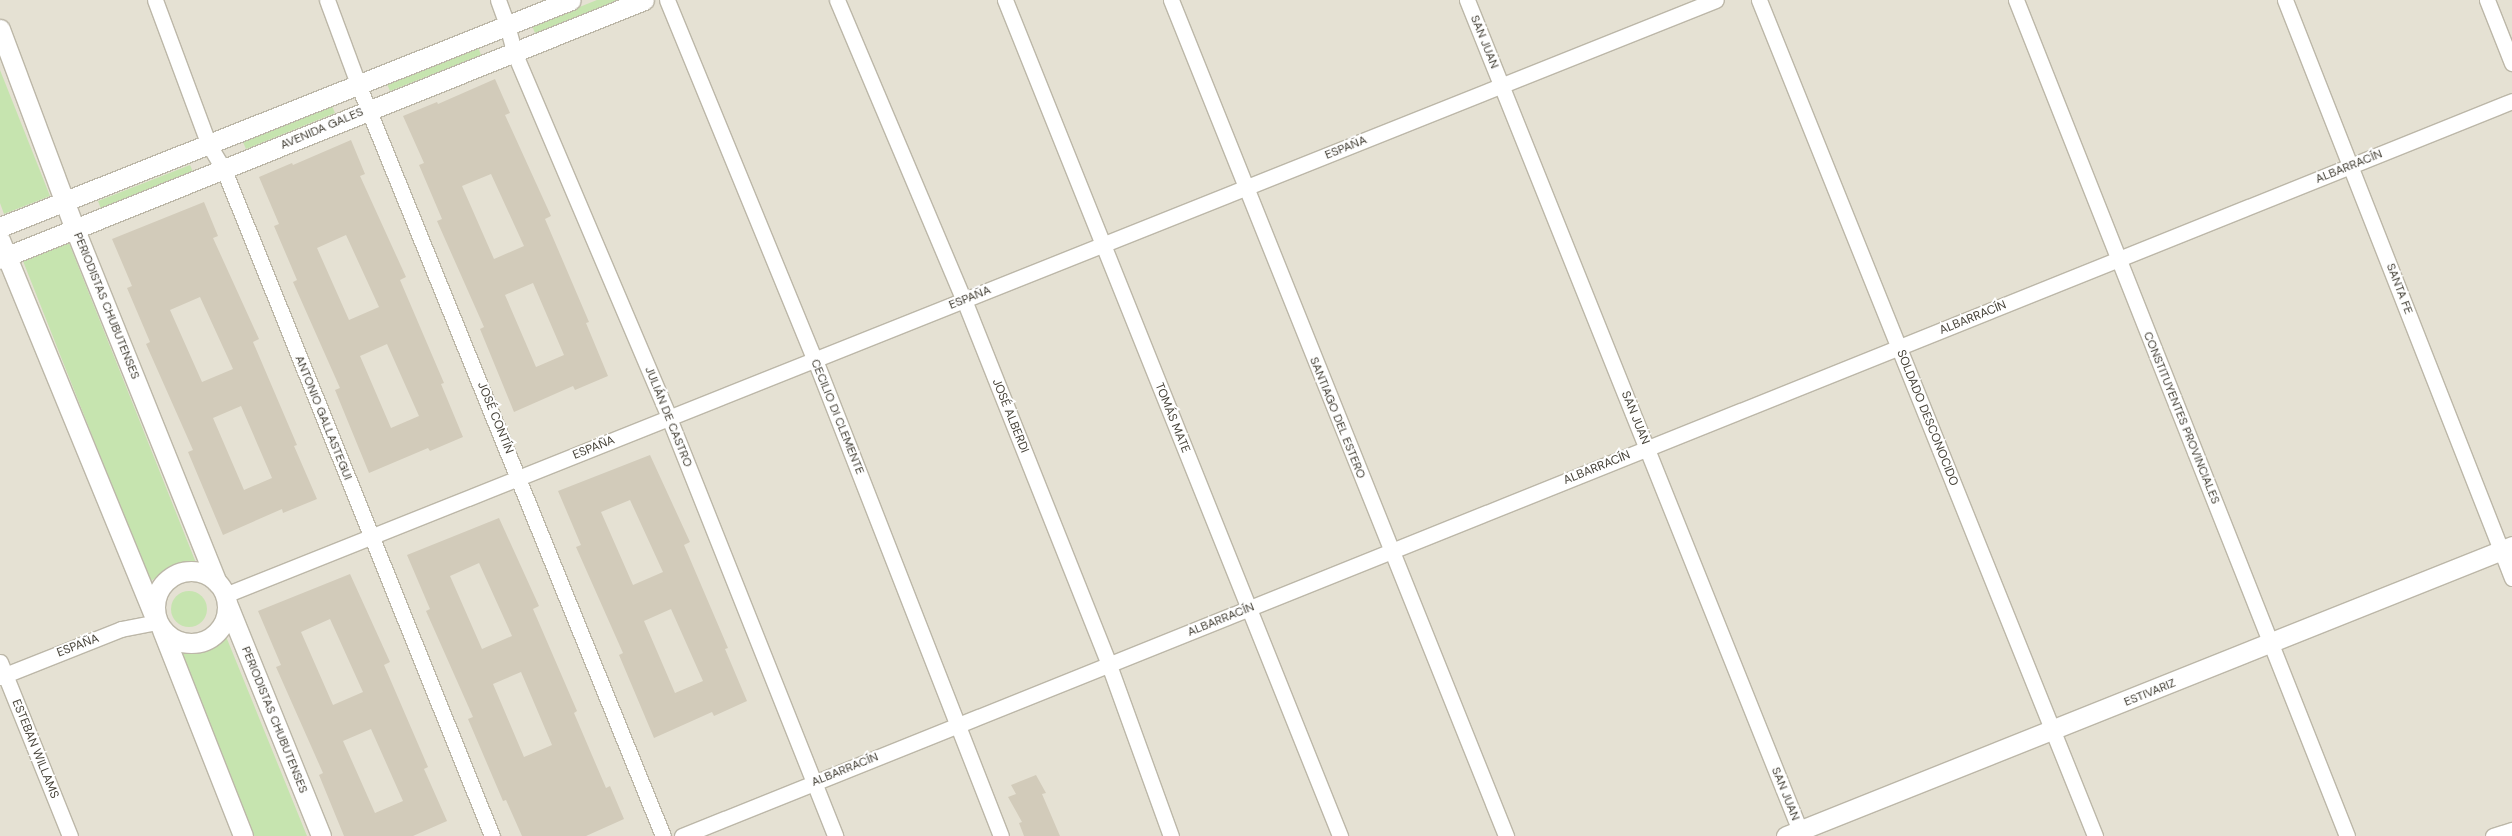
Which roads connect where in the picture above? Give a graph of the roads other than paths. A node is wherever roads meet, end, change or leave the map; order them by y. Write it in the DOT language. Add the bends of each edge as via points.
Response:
graph roads {
  1 [pos="155,0"];
  2 [pos="326,0"];
  3 [pos="498,0"];
  4 [pos="572,0"];
  5 [pos="644,0"];
  6 [pos="666,0"];
  7 [pos="836,0"];
  8 [pos="1005,0"];
  9 [pos="1170,0"];
  10 [pos="1467,0"];
  11 [pos="1716,0"];
  12 [pos="1759,0"];
  13 [pos="2016,0"];
  14 [pos="2285,0"];
  15 [pos="2487,0"];
  16 [pos="507,25"];
  17 [pos="0,29"];
  18 [pos="514,52"];
  19 [pos="2512,63"];
  20 [pos="358,84"];
  21 [pos="1501,86"];
  22 [pos="2512,101"];
  23 [pos="369,110"];
  24 [pos="209,145"];
  25 [pos="2351,166"];
  26 [pos="224,170"];
  27 [pos="1245,188"];
  28 [pos="65,203"];
  29 [pos="0,227"];
  30 [pos="74,228"];
  31 [pos="1103,245"];
  32 [pos="2,252"];
  33 [pos="2118,259"];
  34 [pos="964,300"];
  35 [pos="1898,348"];
  36 [pos="815,360"];
  37 [pos="669,418"];
  38 [pos="1647,448"];
  39 [pos="519,478"];
  40 [pos="371,537"];
  41 [pos="2506,548"];
  42 [pos="1391,551"];
  43 [pos="2512,578"];
  44 [pos="223,593"];
  45 [pos="1249,609"];
  46 [pos="159,624"];
  47 [pos="2272,644"];
  48 [pos="1109,665"];
  49 [pos="2,671"];
  50 [pos="959,725"];
  51 [pos="2052,732"];
  52 [pos="816,782"];
  53 [pos="2512,830"];
  54 [pos="1796,834"];
  55 [pos="70,836"];
  56 [pos="242,836"];
  57 [pos="321,836"];
  58 [pos="492,836"];
  59 [pos="663,836"];
  60 [pos="682,836"];
  61 [pos="836,836"];
  62 [pos="1001,836"];
  63 [pos="1172,836"];
  64 [pos="1340,836"];
  65 [pos="1506,836"];
  66 [pos="2094,836"];
  67 [pos="2347,836"];
  68 [pos="2493,836"];
  1 -- 24 [label="street, ANTONIO GALLASTEGUI"];
  2 -- 20 [label="street, JOSÉ CONTÍN"];
  3 -- 16 [label="street, JULIÁN DE CASTRO"];
  4 -- 16 [label="street"];
  5 -- 18 [label="street, AVENIDA GALES"];
  6 -- 36 [label="street, CECILIO DI CLEMENTE"];
  7 -- 34 [label="street, JOSÉ ALBERDI"];
  8 -- 31 [label="street, TOMÁS MATE"];
  9 -- 27 [label="street, SANTIAGO DEL ESTERO"];
  10 -- 21 [label="street, SAN JUAN"];
  11 -- 21 [label="street, ESPAÑA"];
  12 -- 35 [label="street, SOLDADO DESCONOCIDO"];
  13 -- 33 [label="street, CONSTITUYENTES PROVINCIALES"];
  14 -- 25 [label="street, SANTA FE"];
  15 -- 19 [label="street"];
  16 -- 18 [label="street, JULIÁN DE CASTRO"];
  16 -- 20 [label="street"];
  17 -- 28 [label="street, PERIODISTAS CHUBUTENSES"];
  18 -- 23 [label="street, AVENIDA GALES"];
  18 -- 37 [label="street, JULIÁN DE CASTRO"];
  20 -- 23 [label="street, JOSÉ CONTÍN"];
  20 -- 24 [label="street"];
  21 -- 27 [label="street, ESPAÑA"];
  21 -- 38 [label="street, SAN JUAN"];
  22 -- 25 [label="street, ALBARRACÍN"];
  23 -- 26 [label="street, AVENIDA GALES"];
  23 -- 39 [label="street, JOSÉ CONTÍN"];
  24 -- 26 [label="street, ANTONIO GALLASTEGUI"];
  24 -- 28 [label="street"];
  25 -- 33 [label="street, ALBARRACÍN"];
  25 -- 41 [label="street, SANTA FE"];
  26 -- 30 [label="street, AVENIDA GALES"];
  26 -- 40 [label="street, ANTONIO GALLASTEGUI"];
  27 -- 31 [label="street, ESPAÑA"];
  27 -- 42 [label="street, SANTIAGO DEL ESTERO"];
  28 -- 29 [label="street"];
  28 -- 30 [label="street, PERIODISTAS CHUBUTENSES"];
  30 -- 32 [label="street, AVENIDA GALES"];
  30 -- 44 [label="street, PERIODISTAS CHUBUTENSES"];
  31 -- 34 [label="street, ESPAÑA"];
  31 -- 45 [label="street, TOMÁS MATE"];
  32 -- 46 [label="street"];
  33 -- 35 [label="street, ALBARRACÍN"];
  33 -- 47 [label="street, CONSTITUYENTES PROVINCIALES"];
  34 -- 36 [label="street, ESPAÑA"];
  34 -- 48 [label="street, JOSÉ ALBERDI"];
  35 -- 38 [label="street, ALBARRACÍN"];
  35 -- 51 [label="street, SOLDADO DESCONOCIDO"];
  36 -- 37 [label="street, ESPAÑA"];
  36 -- 50 [label="street, CECILIO DI CLEMENTE"];
  37 -- 39 [label="street, ESPAÑA"];
  37 -- 52 [label="street, JULIÁN DE CASTRO"];
  38 -- 42 [label="street, ALBARRACÍN"];
  38 -- 54 [label="street, SAN JUAN"];
  39 -- 40 [label="street, ESPAÑA"];
  39 -- 59 [label="street, JOSÉ CONTÍN"];
  40 -- 44 [label="street, ESPAÑA"];
  40 -- 58 [label="street, ANTONIO GALLASTEGUI"];
  41 -- 43 [label="street, SANTA FE"];
  41 -- 47 [label="street, ESTIVARIZ"];
  42 -- 45 [label="street, ALBARRACÍN"];
  42 -- 65 [label="street, SANTIAGO DEL ESTERO"];
  44 -- 46 [label="street" via="226,615 222,626 204,641 182,642 171,638"];
  44 -- 46 [label="street" via="207,574 195,570 171,576 156,595 154,607"];
  44 -- 57 [label="street, PERIODISTAS CHUBUTENSES"];
  45 -- 48 [label="street, ALBARRACÍN"];
  45 -- 64 [label="street, TOMÁS MATE"];
  46 -- 49 [label="street, ESPAÑA" via="121,629"];
  46 -- 56 [label="street"];
  47 -- 51 [label="street, ESTIVARIZ"];
  47 -- 67 [label="street, CONSTITUYENTES PROVINCIALES"];
  48 -- 50 [label="street, ALBARRACÍN"];
  48 -- 63 [label="street, JOSÉ ALBERDI"];
  49 -- 55 [label="street, ESTEBAN WILLAMS"];
  50 -- 52 [label="street, ALBARRACÍN"];
  50 -- 62 [label="street, CECILIO DI CLEMENTE"];
  51 -- 54 [label="street, ESTIVARIZ"];
  51 -- 66 [label="street, SOLDADO DESCONOCIDO"];
  52 -- 60 [label="street, ALBARRACÍN"];
  52 -- 61 [label="street, JULIÁN DE CASTRO"];
  53 -- 68 [label="street"];
}
